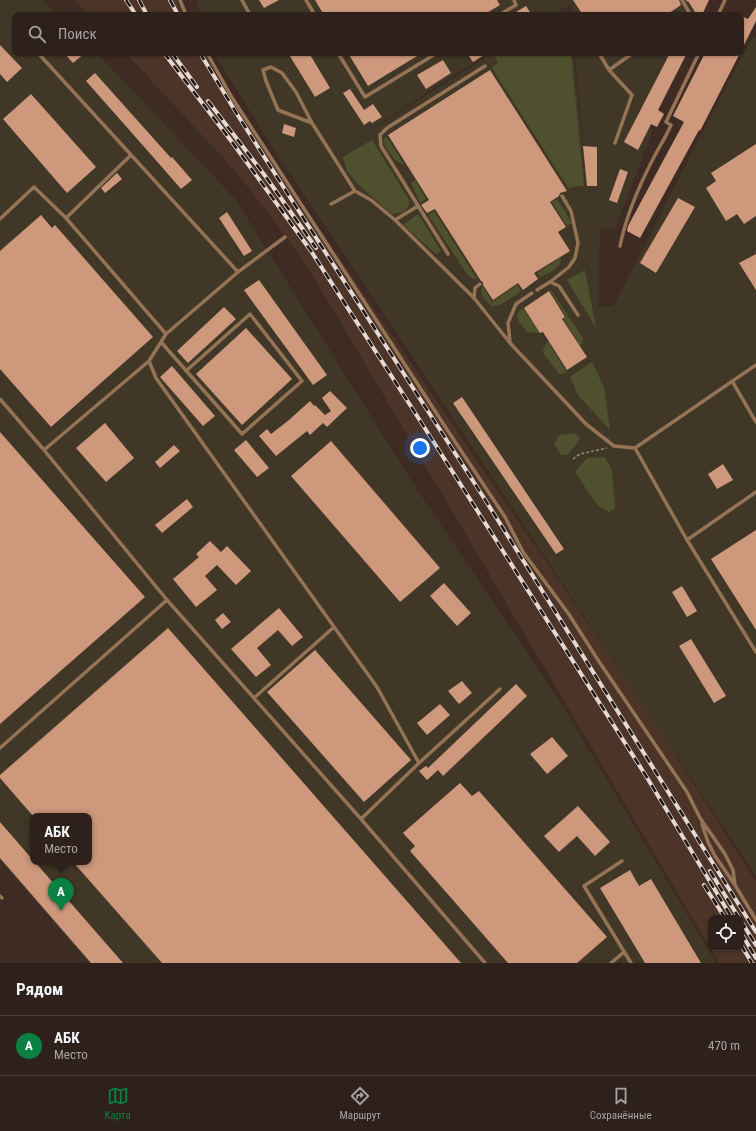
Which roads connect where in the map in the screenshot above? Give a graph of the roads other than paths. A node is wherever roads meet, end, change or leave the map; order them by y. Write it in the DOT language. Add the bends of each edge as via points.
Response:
graph roads {
  1 [pos="180,0"];
  2 [pos="242,0"];
  3 [pos="306,0"];
  4 [pos="514,0"];
  5 [pos="682,0"];
  6 [pos="725,0"];
  7 [pos="185,12"];
  8 [pos="248,12"];
  9 [pos="313,12"];
  10 [pos="504,12"];
  11 [pos="689,12"];
  12 [pos="719,12"];
  13 [pos="41,56"];
  14 [pos="208,56"];
  15 [pos="340,56"];
  16 [pos="432,56"];
  17 [pos="601,56"];
  18 [pos="629,56"];
  19 [pos="698,56"];
  20 [pos="485,66"];
  21 [pos="609,70"];
  22 [pos="312,123"];
  23 [pos="615,142"];
  24 [pos="131,155"];
  25 [pos="354,191"];
  26 [pos="562,196"];
  27 [pos="331,204"];
  28 [pos="418,206"];
  29 [pos="66,218"];
  30 [pos="0,219"];
  31 [pos="395,220"];
  32 [pos="285,237"];
  33 [pos="620,246"];
  34 [pos="448,254"];
  35 [pos="238,272"];
  36 [pos="550,282"];
  37 [pos="480,284"];
  38 [pos="537,290"];
  39 [pos="532,294"];
  40 [pos="474,298"];
  41 [pos="578,315"];
  42 [pos="166,334"];
  43 [pos="161,342"];
  44 [pos="510,343"];
  45 [pos="150,361"];
  46 [pos="756,365"];
  47 [pos="186,371"];
  48 [pos="732,381"];
  49 [pos="0,399"];
  50 [pos="756,422"];
  51 [pos="635,448"];
  52 [pos="44,450"];
  53 [pos="756,492"];
  54 [pos="687,540"];
  55 [pos="167,600"];
  56 [pos="334,627"];
  57 [pos="756,652"];
  58 [pos="500,689"];
  59 [pos="254,698"];
  60 [pos="0,748"];
  61 [pos="419,763"];
  62 [pos="700,818"];
  63 [pos="361,819"];
  64 [pos="622,861"];
  65 [pos="735,885"];
  66 [pos="756,920"];
  67 [pos="624,952"];
  68 [pos="485,963"];
  69 [pos="611,963"];
  70 [pos="631,963"];
  1 -- 7 [label="lane"];
  2 -- 8 [label="lane"];
  3 -- 9 [label="lane"];
  4 -- 10 [label="lane" via="516,5"];
  5 -- 11 [label="lane"];
  6 -- 12 [label="lane"];
  13 -- 24 [label="lane"];
  14 -- 62 [label="lane" via="231,96 505,517 523,552 568,613 688,792"];
  15 -- 16 [label="lane" via="365,97"];
  17 -- 21 [label="lane"];
  18 -- 21 [label="lane"];
  19 -- 33 [label="lane" via="666,122 671,125 668,133 629,212"];
  20 -- 28 [label="lane" via="387,128 380,135 381,146"];
  21 -- 23 [label="lane" via="632,95"];
  22 -- 22 [label="lane" via="296,92 282,73 271,67 263,70 278,110"];
  22 -- 25 [label="lane"];
  24 -- 29 [label="lane"];
  24 -- 35 [label="lane"];
  25 -- 27 [label="lane"];
  25 -- 31 [label="lane" via="371,200"];
  26 -- 36 [label="lane" via="571,210 578,243 570,267"];
  28 -- 31 [label="lane"];
  28 -- 34 [label="lane"];
  29 -- 30 [label="lane" via="34,187"];
  29 -- 42 [label="lane"];
  31 -- 40 [label="lane"];
  32 -- 35 [label="lane"];
  35 -- 42 [label="lane"];
  36 -- 38 [label="lane"];
  36 -- 41 [label="lane" via="559,286"];
  37 -- 40 [label="lane" via="475,288"];
  39 -- 44 [label="lane" via="516,304 508,323"];
  40 -- 44 [label="lane"];
  42 -- 43 [label="lane"];
  43 -- 45 [label="lane"];
  43 -- 47 [label="lane"];
  44 -- 51 [label="lane" via="586,424 614,446"];
  45 -- 52 [label="lane"];
  45 -- 56 [label="lane" via="156,378"];
  46 -- 48 [label="lane"];
  47 -- 47 [label="lane" via="242,434 302,381 250,314"];
  48 -- 50 [label="lane"];
  48 -- 51 [label="lane"];
  49 -- 52 [label="lane"];
  51 -- 54 [label="lane"];
  52 -- 55 [label="lane"];
  53 -- 54 [label="lane"];
  54 -- 57 [label="lane"];
  55 -- 59 [label="lane"];
  55 -- 60 [label="lane"];
  56 -- 59 [label="lane"];
  56 -- 61 [label="lane" via="377,687"];
  58 -- 61 [label="lane"];
  59 -- 63 [label="lane"];
  61 -- 63 [label="lane"];
  62 -- 65 [label="lane" via="715,856"];
  62 -- 65 [label="lane" via="725,854 733,870"];
  63 -- 68 [label="lane"];
  64 -- 67 [label="lane" via="584,886"];
  65 -- 66 [label="lane"];
  67 -- 69 [label="lane"];
  67 -- 70 [label="lane"];
}
